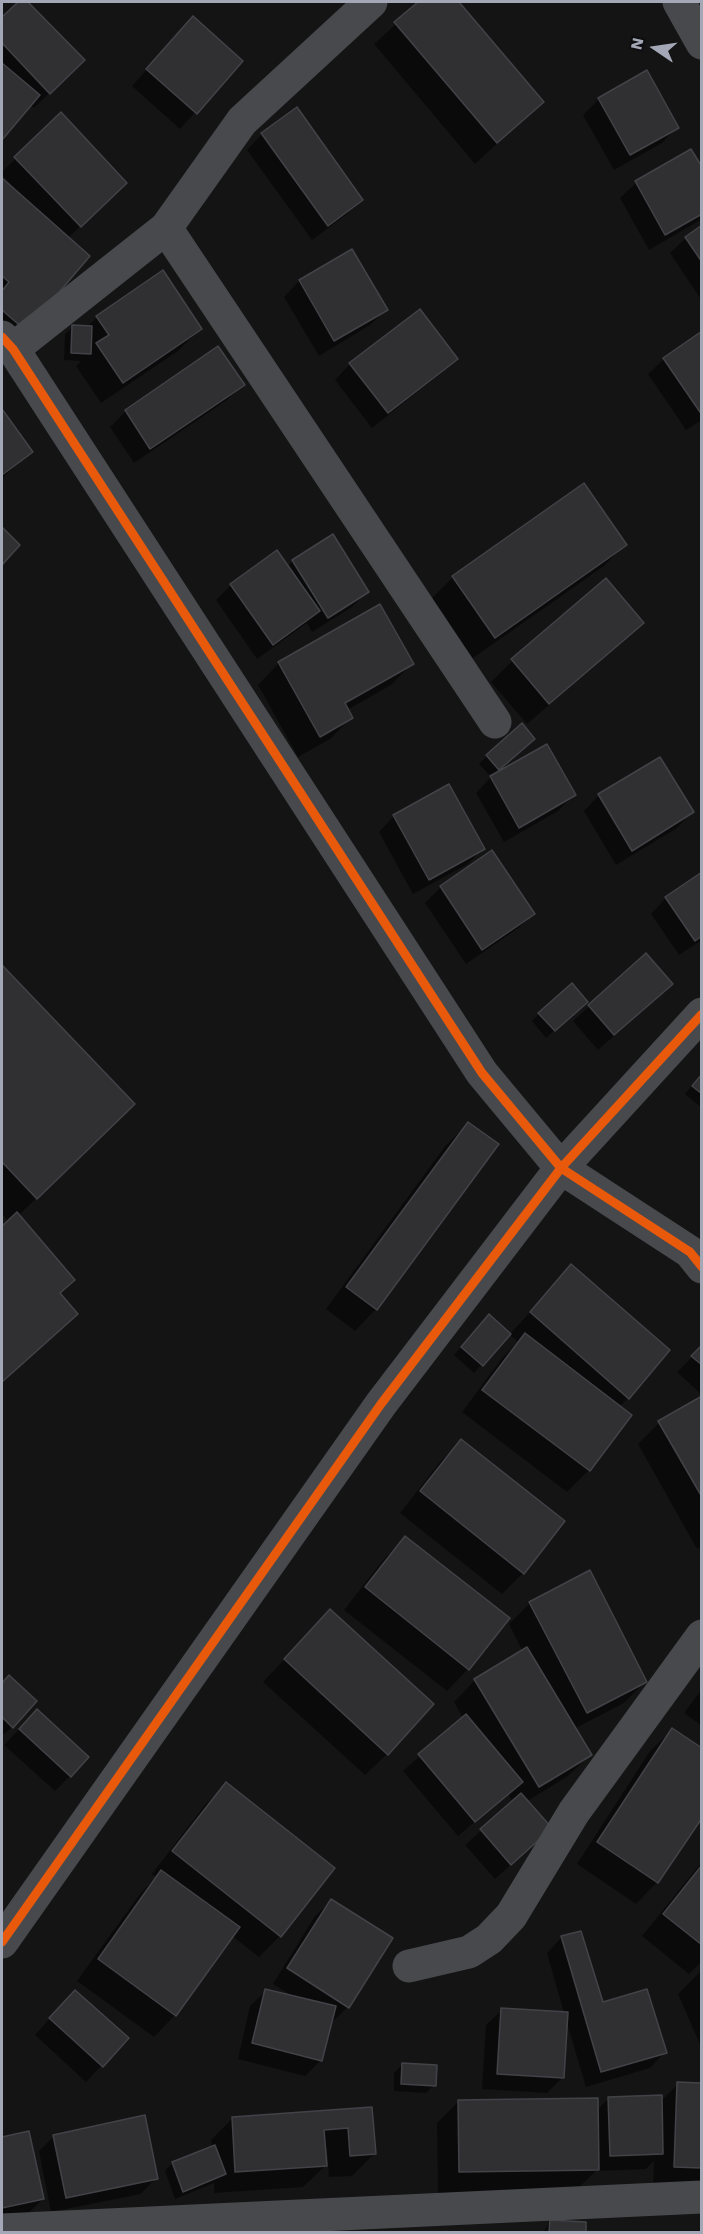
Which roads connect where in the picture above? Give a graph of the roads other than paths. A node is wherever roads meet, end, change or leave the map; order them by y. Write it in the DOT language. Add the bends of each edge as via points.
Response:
graph roads {
  1 [pos="370,2"];
  2 [pos="679,2"];
  3 [pos="702,43"];
  4 [pos="166,228"];
  5 [pos="7,343"];
  6 [pos="495,722"];
  7 [pos="702,1014"];
  8 [pos="561,1168"];
  9 [pos="702,1266"];
  10 [pos="702,1636"];
  11 [pos="2,1942"];
  12 [pos="409,1966"];
  13 [pos="702,2198"];
  14 [pos="2,2230"];
  1 -- 4 [label="street" via="242,121"];
  2 -- 3 [label="street"];
  4 -- 5 [label="street"];
  4 -- 6 [label="street"];
  5 -- 8 [label="street" via="482,1073"];
  7 -- 8 [label="street"];
  8 -- 9 [label="street" via="690,1252"];
  8 -- 11 [label="street" via="381,1404"];
  10 -- 12 [label="street" via="574,1812 511,1916 489,1939 469,1952"];
  13 -- 14 [label="street"];
}
